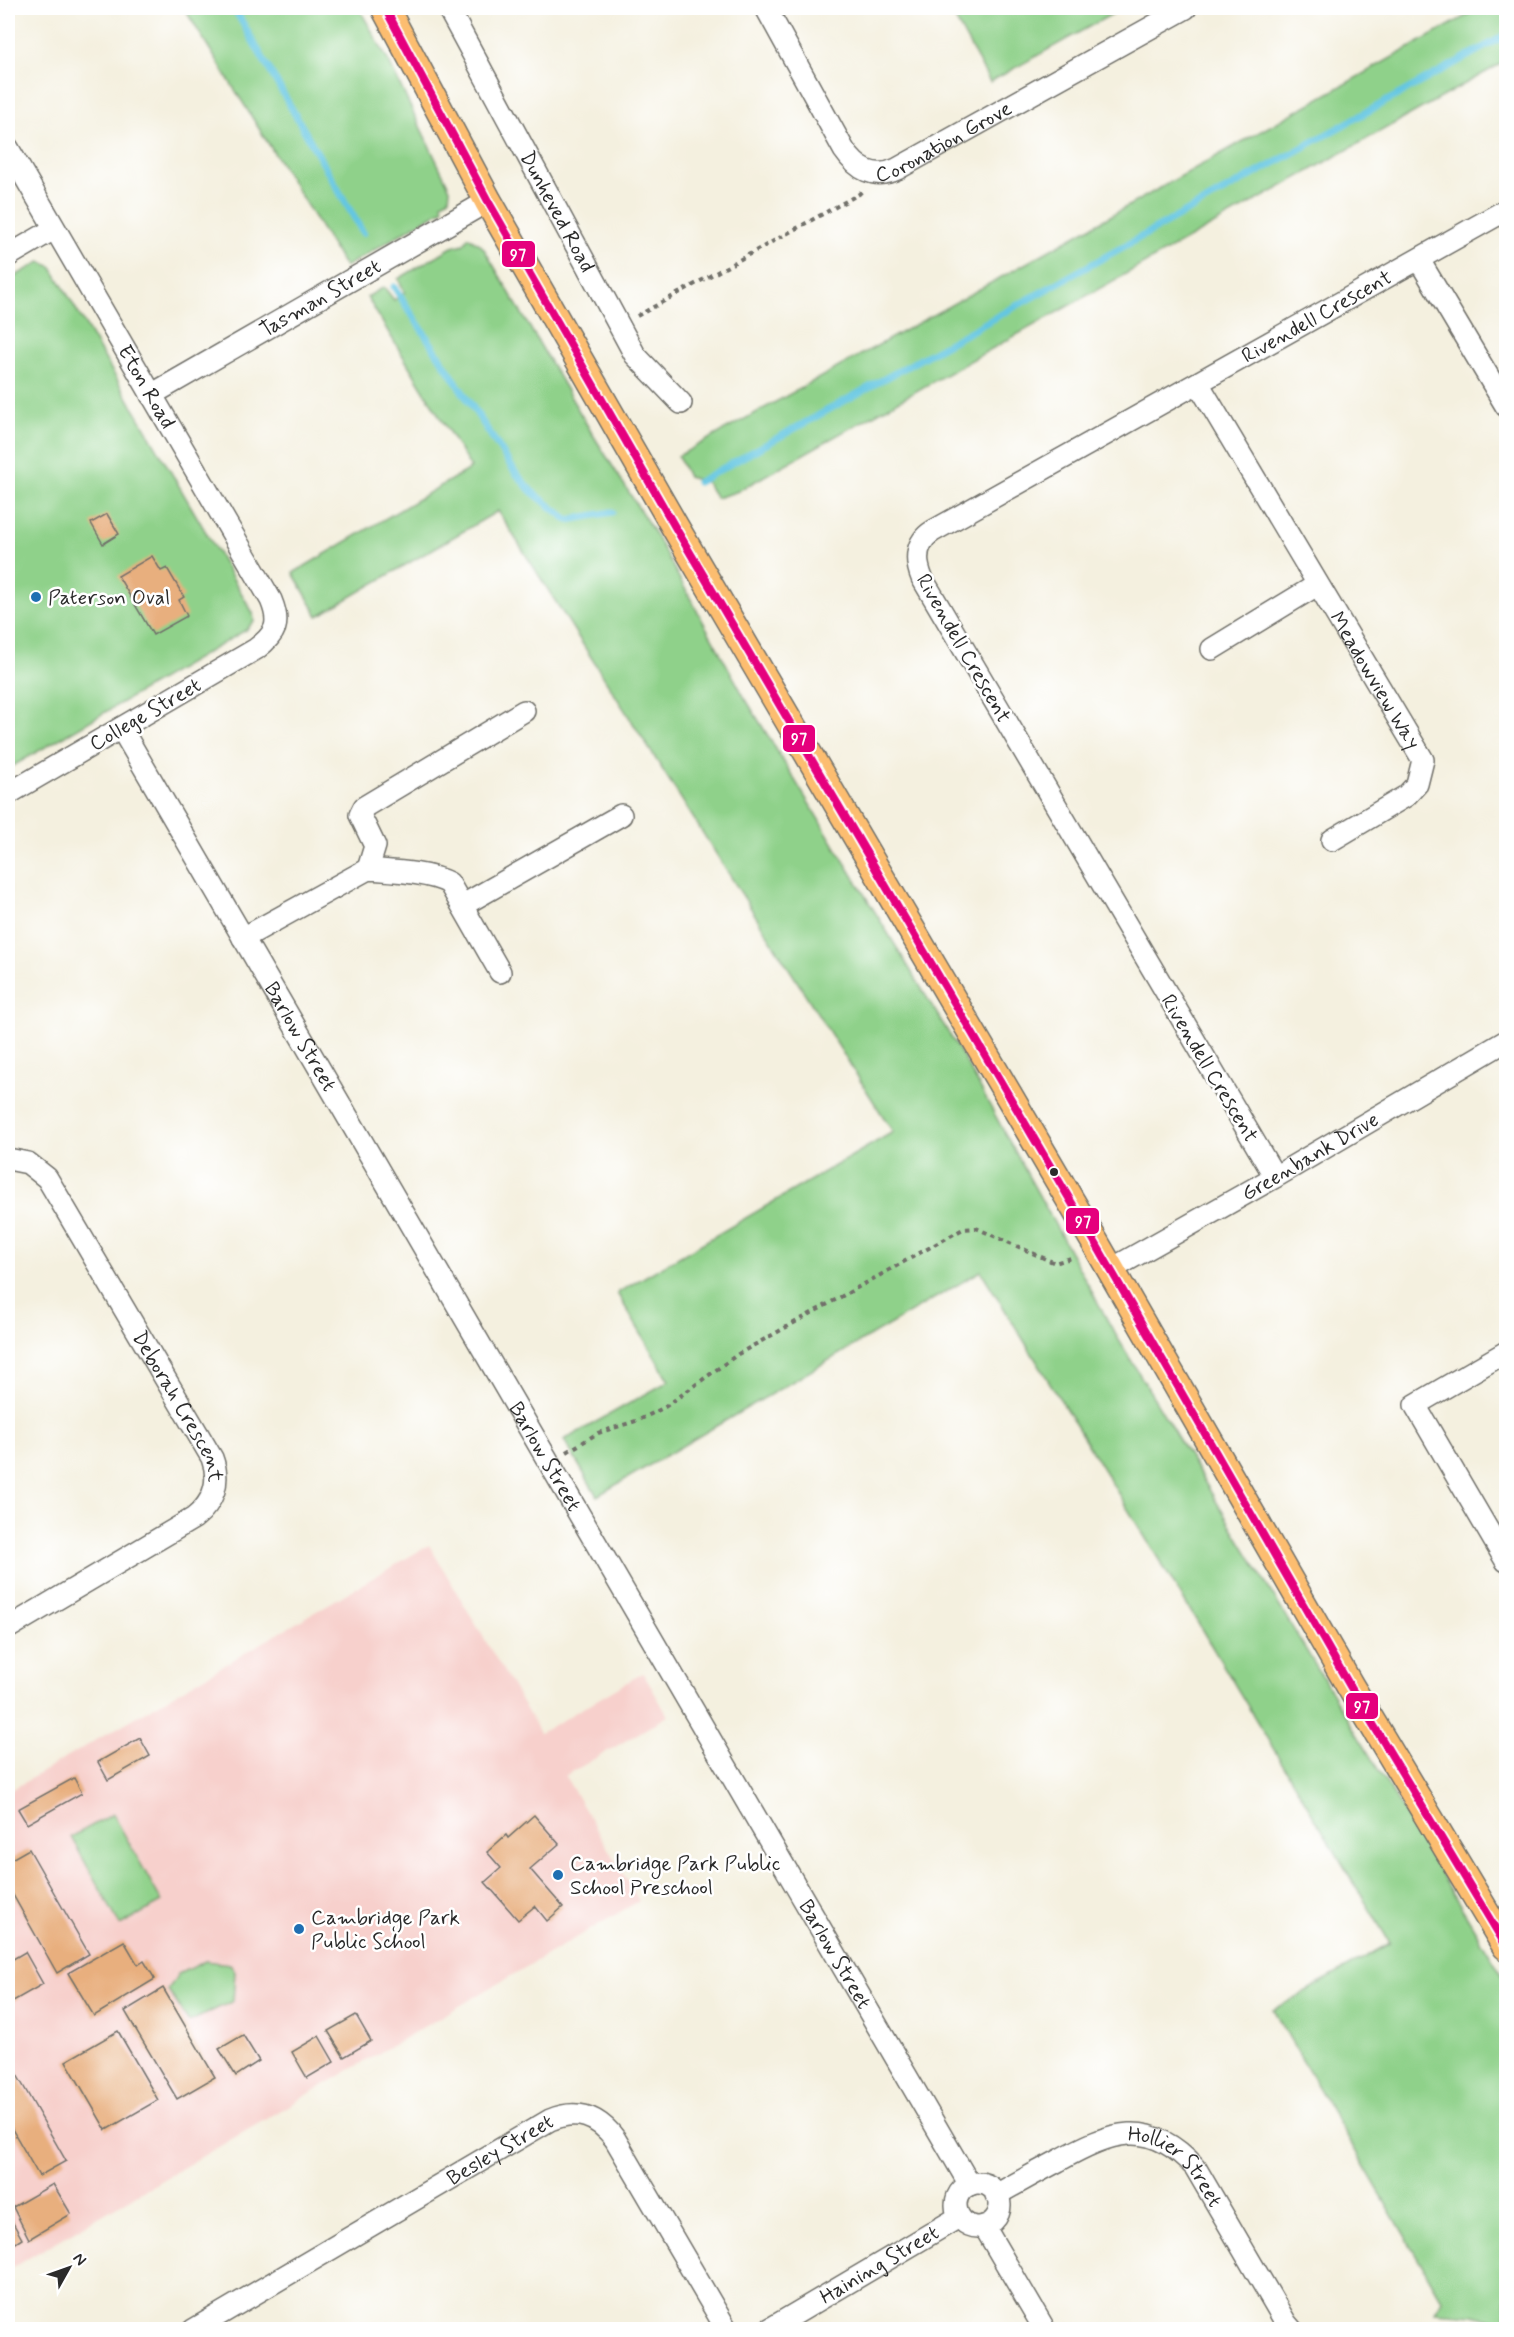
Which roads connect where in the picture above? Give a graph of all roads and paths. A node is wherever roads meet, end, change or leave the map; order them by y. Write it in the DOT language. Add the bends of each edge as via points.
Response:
graph roads {
  1 [pos="385,8"];
  2 [pos="448,8"];
  3 [pos="766,8"];
  4 [pos="1186,8"];
  5 [pos="8,148"];
  6 [pos="865,187"];
  7 [pos="488,201"];
  8 [pos="1506,210"];
  9 [pos="54,229"];
  10 [pos="8,256"];
  11 [pos="1419,260"];
  12 [pos="629,320"];
  13 [pos="1198,383"];
  14 [pos="151,395"];
  15 [pos="681,403"];
  16 [pos="1506,406"];
  17 [pos="1317,585"];
  18 [pos="275,627"];
  19 [pos="1212,649"];
  20 [pos="524,711"];
  21 [pos="121,728"];
  22 [pos="8,794"];
  23 [pos="621,815"];
  24 [pos="1332,840"];
  25 [pos="369,869"];
  26 [pos="463,905"];
  27 [pos="243,938"];
  28 [pos="500,972"];
  29 [pos="1506,1041"];
  30 [pos="8,1159"];
  31 [pos="1275,1177"];
  32 [pos="1071,1258"];
  33 [pos="1110,1270"];
  34 [pos="1506,1352"];
  35 [pos="550,1462"];
  36 [pos="1506,1561"];
  37 [pos="8,1628"];
  38 [pos="1506,1946"];
  39 [pos="970,2185"];
  40 [pos="996,2195"];
  41 [pos="959,2217"];
  42 [pos="984,2226"];
  43 [pos="193,2330"];
  44 [pos="727,2330"];
  45 [pos="768,2330"];
  46 [pos="1045,2330"];
  47 [pos="1292,2330"];
  1 -- 7 [label="main road"];
  2 -- 15 [label="street, Dunheved Road" via="635,355"];
  3 -- 4 [label="street, Coronation Grove" via="844,150 864,171 879,174 897,169"];
  5 -- 9 [label="street, Eton Road"];
  6 -- 12 [label="path" via="859,194"];
  7 -- 14 [label="street, Tasman Street"];
  7 -- 33 [label="main road"];
  8 -- 11 [label="street, Rivendell Crescent"];
  9 -- 10 [label="street"];
  9 -- 14 [label="street, Eton Road"];
  11 -- 13 [label="street, Rivendell Crescent"];
  11 -- 16 [label="street"];
  13 -- 17 [label="street, Meadowview Way"];
  13 -- 31 [label="street, Rivendell Crescent" via="929,533 920,544 917,564 928,589"];
  14 -- 18 [label="street, Eton Road" via="271,600 277,620"];
  17 -- 19 [label="street"];
  17 -- 24 [label="street, Meadowview Way" via="1423,760 1417,784 1406,796"];
  18 -- 21 [label="street, College Street" via="256,649"];
  20 -- 25 [label="street" via="364,807 360,815 375,846"];
  21 -- 22 [label="street, College Street"];
  21 -- 27 [label="street, Barlow Street"];
  23 -- 26 [label="street"];
  25 -- 26 [label="street" via="444,880"];
  25 -- 27 [label="street"];
  26 -- 28 [label="street"];
  27 -- 35 [label="street, Barlow Street"];
  29 -- 31 [label="street, Greenbank Drive"];
  30 -- 37 [label="street, Deborah Crescent" via="28,1163 47,1178 212,1458 216,1484 211,1500 194,1518"];
  31 -- 33 [label="street, Greenbank Drive"];
  32 -- 35 [label="path" via="1055,1263 976,1228 963,1229 738,1354 665,1407 598,1433"];
  33 -- 38 [label="main road" via="1350,1686"];
  34 -- 36 [label="street" via="1414,1405"];
  35 -- 39 [label="street, Barlow Street"];
  39 -- 40 [label="street" via="988,2186"];
  39 -- 41 [label="street, Haining Street" via="957,2198"];
  40 -- 42 [label="street" via="998,2213"];
  40 -- 47 [label="street, Hollier Street" via="1104,2137 1130,2133 1160,2140 1195,2167"];
  41 -- 42 [label="street, Haining Street" via="970,2226"];
  41 -- 45 [label="street, Haining Street"];
  42 -- 46 [label="street"];
  43 -- 44 [label="street, Besley Street" via="550,2120 575,2114 599,2121 615,2139"];
}
